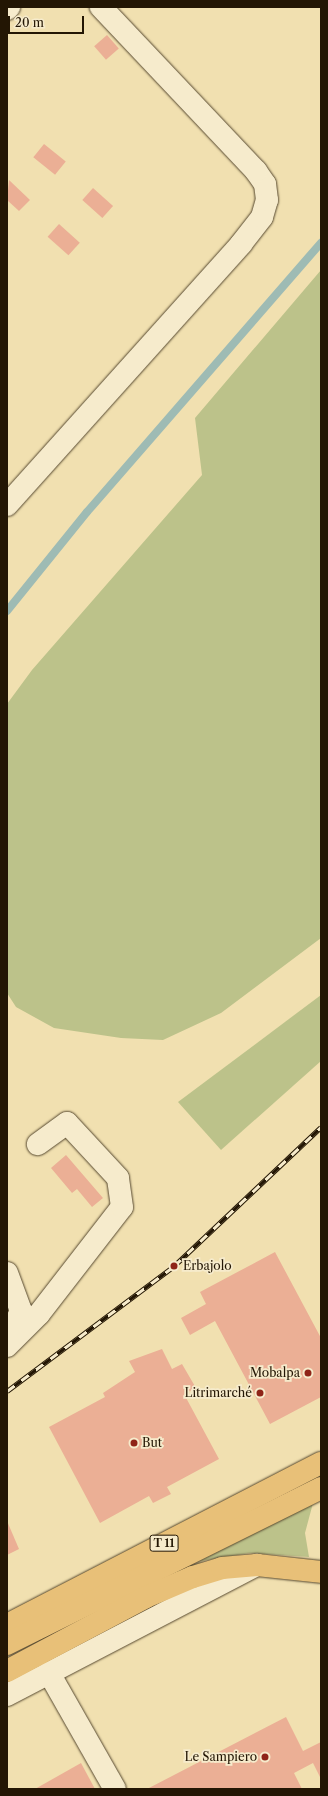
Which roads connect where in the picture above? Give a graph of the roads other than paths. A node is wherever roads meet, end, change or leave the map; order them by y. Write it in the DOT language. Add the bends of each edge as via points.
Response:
graph roads {
  1 [pos="101,7"];
  2 [pos="7,505"];
  3 [pos="38,1144"];
  4 [pos="7,1273"];
  5 [pos="7,1341"];
  6 [pos="7,1346"];
  7 [pos="321,1463"];
  8 [pos="321,1488"];
  9 [pos="257,1565"];
  10 [pos="321,1572"];
  11 [pos="7,1625"];
  12 [pos="7,1644"];
  13 [pos="7,1671"];
  14 [pos="49,1673"];
  15 [pos="7,1695"];
  16 [pos="115,1789"];
  1 -- 2 [label="street" via="256,171 265,184 267,200 262,217 241,244"];
  3 -- 6 [label="street" via="67,1123 118,1178 122,1207 39,1314"];
  4 -- 5 [label="street" via="21,1311"];
  7 -- 11 [label="main road, T 11"];
  8 -- 12 [label="main road, T 11"];
  9 -- 10 [label="main road"];
  9 -- 13 [label="main road" via="222,1568 193,1577 146,1597"];
  9 -- 14 [label="street"];
  14 -- 15 [label="street"];
  14 -- 16 [label="street"];
}
